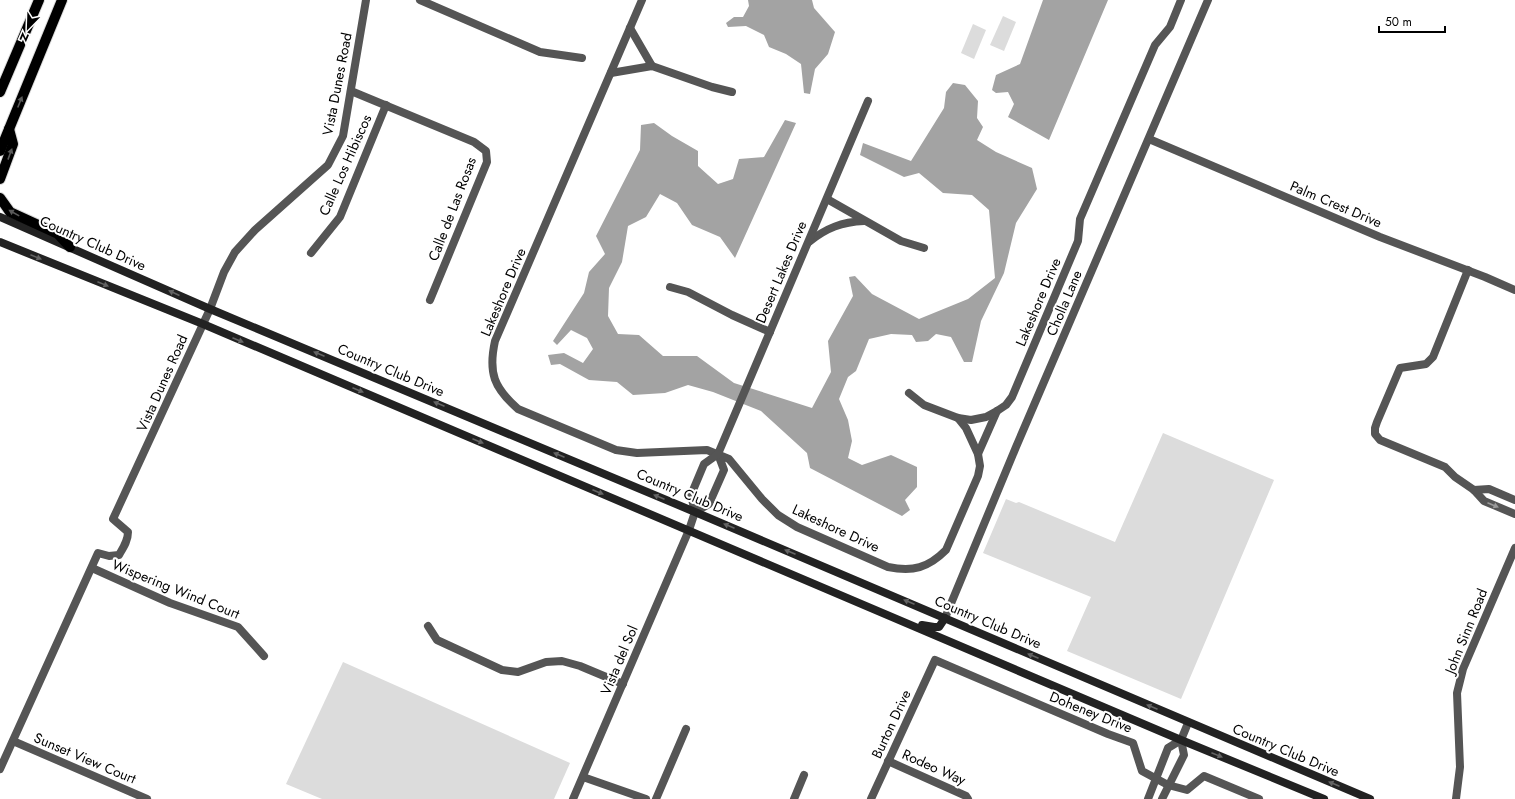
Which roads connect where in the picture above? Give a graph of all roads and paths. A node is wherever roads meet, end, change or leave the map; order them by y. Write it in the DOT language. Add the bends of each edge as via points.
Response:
graph roads {
  1 [pos="39,0"];
  2 [pos="62,0"];
  3 [pos="366,0"];
  4 [pos="420,0"];
  5 [pos="642,0"];
  6 [pos="1181,0"];
  7 [pos="1208,0"];
  8 [pos="630,28"];
  9 [pos="582,58"];
  10 [pos="652,66"];
  11 [pos="611,73"];
  12 [pos="351,91"];
  13 [pos="0,92"];
  14 [pos="732,92"];
  15 [pos="868,101"];
  16 [pos="386,105"];
  17 [pos="9,129"];
  18 [pos="1148,139"];
  19 [pos="0,151"];
  20 [pos="0,179"];
  21 [pos="0,198"];
  22 [pos="827,199"];
  23 [pos="0,217"];
  24 [pos="865,221"];
  25 [pos="0,242"];
  26 [pos="807,244"];
  27 [pos="70,247"];
  28 [pos="924,248"];
  29 [pos="311,253"];
  30 [pos="1468,270"];
  31 [pos="670,287"];
  32 [pos="1515,290"];
  33 [pos="430,300"];
  34 [pos="210,309"];
  35 [pos="203,324"];
  36 [pos="770,332"];
  37 [pos="909,393"];
  38 [pos="997,412"];
  39 [pos="958,418"];
  40 [pos="718,454"];
  41 [pos="978,454"];
  42 [pos="1474,490"];
  43 [pos="1515,500"];
  44 [pos="695,512"];
  45 [pos="1515,514"];
  46 [pos="689,530"];
  47 [pos="1515,548"];
  48 [pos="92,568"];
  49 [pos="892,616"];
  50 [pos="945,618"];
  51 [pos="428,626"];
  52 [pos="264,656"];
  53 [pos="935,660"];
  54 [pos="623,684"];
  55 [pos="1188,723"];
  56 [pos="686,729"];
  57 [pos="1181,740"];
  58 [pos="13,741"];
  59 [pos="888,761"];
  60 [pos="0,769"];
  61 [pos="804,775"];
  62 [pos="583,777"];
  63 [pos="1156,780"];
  64 [pos="1168,785"];
  65 [pos="147,799"];
  66 [pos="573,799"];
  67 [pos="646,799"];
  68 [pos="656,799"];
  69 [pos="794,799"];
  70 [pos="871,799"];
  71 [pos="968,799"];
  72 [pos="1148,799"];
  73 [pos="1162,799"];
  74 [pos="1259,799"];
  75 [pos="1324,799"];
  76 [pos="1370,799"];
  77 [pos="1456,799"];
  1 -- 13 [label="main road"];
  17 -- 2 [label="main road, one-way"];
  3 -- 12 [label="street, Vista Dunes Road"];
  4 -- 9 [label="street" via="540,52"];
  5 -- 8 [label="street, Lakeshore Drive"];
  6 -- 38 [label="street, Lakeshore Drive" via="1170,27 1155,45 1089,197 1080,219 1078,241 1012,397"];
  7 -- 18 [label="street, Cholla Lane"];
  8 -- 10 [label="street"];
  8 -- 11 [label="street, Lakeshore Drive"];
  10 -- 11 [label="street"];
  10 -- 14 [label="street"];
  11 -- 40 [label="street, Lakeshore Drive" via="495,341 492,373 498,388 518,409 616,450 637,453 707,450"];
  12 -- 16 [label="street, Calle de Las Rosas"];
  12 -- 34 [label="street, Vista Dunes Road" via="343,136 328,165 255,230 235,252 224,272"];
  15 -- 22 [label="street, Desert Lakes Drive"];
  16 -- 29 [label="street, Calle Los Hibiscos" via="340,217"];
  16 -- 33 [label="street, Calle de Las Rosas" via="474,142 486,151 487,162"];
  17 -- 19 [label="main road"];
  20 -- 17 [label="main road, one-way" via="13,144"];
  18 -- 30 [label="street, Palm Crest Drive" via="1380,237"];
  18 -- 50 [label="street, Cholla Lane"];
  27 -- 21 [label="main road, one-way" via="58,234 10,212"];
  22 -- 24 [label="street"];
  22 -- 26 [label="street, Desert Lakes Drive"];
  23 -- 27 [label="main road, Country Club Drive"];
  24 -- 26 [label="street" via="835,226 820,233"];
  24 -- 28 [label="street" via="901,241"];
  25 -- 35 [label="main road, one-way"];
  26 -- 36 [label="street, Desert Lakes Drive"];
  34 -- 27 [label="main road, Country Club Drive, one-way"];
  30 -- 32 [label="street, Palm Crest Drive"];
  30 -- 42 [label="street" via="1433,357 1426,364 1400,368 1377,422 1375,434 1387,444 1445,468"];
  31 -- 36 [label="street" via="688,292 722,311"];
  34 -- 35 [label="street, Vista Dunes Road"];
  44 -- 34 [label="main road, Country Club Drive, one-way"];
  35 -- 46 [label="main road, one-way"];
  35 -- 48 [label="street, Vista Dunes Road" via="113,519 128,532 125,545 118,555 98,553"];
  36 -- 40 [label="street, Desert Lakes Drive"];
  37 -- 39 [label="street" via="924,405"];
  38 -- 39 [label="street" via="979,420"];
  38 -- 41 [label="street, Lakeshore Drive"];
  39 -- 41 [label="street" via="966,428"];
  40 -- 41 [label="street, Lakeshore Drive" via="729,459 762,500 778,515 797,527 888,567 903,570 928,565 946,550 978,476"];
  40 -- 44 [label="street, Desert Lakes Drive" via="704,464 691,495"];
  40 -- 44 [label="street" via="724,470 710,504"];
  42 -- 43 [label="street" via="1489,489"];
  42 -- 45 [label="street, one-way" via="1484,501"];
  44 -- 46 [label="street, Desert Lakes Drive"];
  50 -- 44 [label="main road, Country Club Drive, one-way"];
  46 -- 49 [label="main road"];
  46 -- 54 [label="street, Vista del Sol"];
  47 -- 77 [label="street, John Sinn Road" via="1463,669 1457,693 1460,767"];
  48 -- 52 [label="street, Wispering Wind Court" via="170,603 238,627"];
  48 -- 58 [label="street, Vista Dunes Road"];
  49 -- 50 [label="main road" via="934,628 942,625"];
  49 -- 57 [label="main road"];
  55 -- 50 [label="main road, Country Club Drive, one-way"];
  51 -- 54 [label="street" via="437,640 502,670 518,672 546,662 562,661"];
  53 -- 59 [label="street, Burton Drive"];
  53 -- 63 [label="street, Doheney Drive" via="1133,743 1142,771"];
  54 -- 62 [label="street, Vista del Sol"];
  55 -- 57 [label="street"];
  76 -- 55 [label="main road, Country Club Drive, one-way"];
  56 -- 68 [label="street"];
  57 -- 63 [label="street" via="1168,748"];
  57 -- 64 [label="street" via="1184,755"];
  57 -- 75 [label="main road, one-way"];
  58 -- 60 [label="street, Vista Dunes Road"];
  58 -- 65 [label="street, Sunset View Court"];
  59 -- 70 [label="street, Burton Drive"];
  59 -- 71 [label="street, Rodeo Way"];
  61 -- 69 [label="street"];
  62 -- 66 [label="street, Vista del Sol"];
  62 -- 67 [label="street"];
  63 -- 64 [label="street, Doheney Drive"];
  63 -- 72 [label="street"];
  64 -- 73 [label="street"];
  64 -- 74 [label="street, Doheney Drive" via="1187,790 1204,776"];
}
